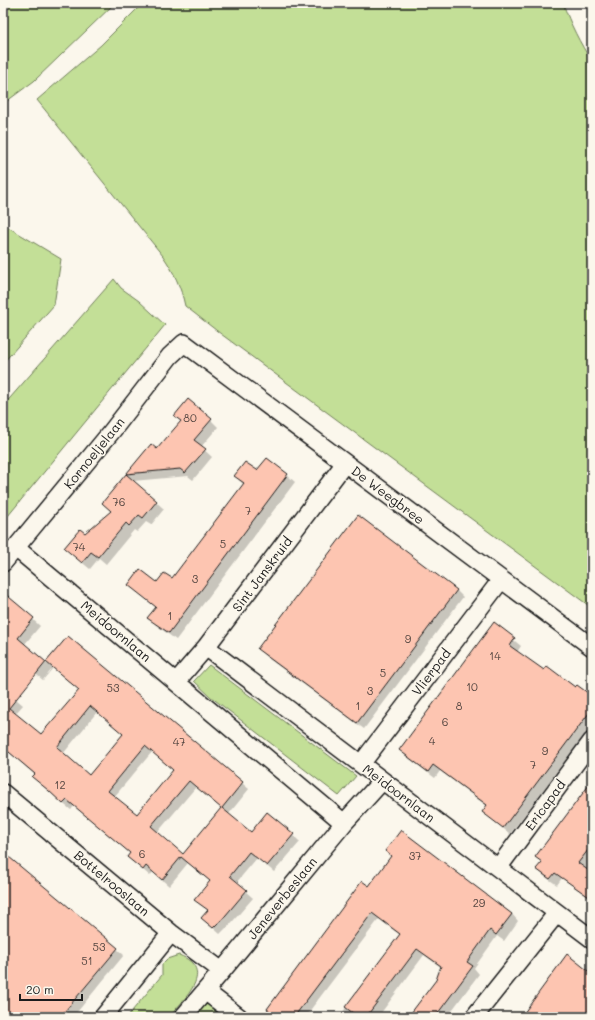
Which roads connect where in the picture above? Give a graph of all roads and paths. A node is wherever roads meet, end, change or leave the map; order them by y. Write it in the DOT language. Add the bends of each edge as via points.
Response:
graph roads {
  1 [pos="184,344"];
  2 [pos="345,463"];
  3 [pos="16,548"];
  4 [pos="3,563"];
  5 [pos="501,580"];
  6 [pos="206,647"];
  7 [pos="592,647"];
  8 [pos="176,682"];
  9 [pos="592,742"];
  10 [pos="361,764"];
  11 [pos="382,780"];
  12 [pos="3,793"];
  13 [pos="344,823"];
  14 [pos="498,868"];
  15 [pos="557,913"];
  16 [pos="171,933"];
  17 [pos="592,939"];
  18 [pos="222,971"];
  19 [pos="204,991"];
  20 [pos="103,1017"];
  21 [pos="183,1017"];
  22 [pos="239,1017"];
  23 [pos="474,1017"];
  1 -- 2 [label="street, De Weegbree"];
  1 -- 3 [label="street, Kornoeljelaan" via="170,356"];
  2 -- 5 [label="street, De Weegbree"];
  2 -- 6 [label="street, Sint Janskruid"];
  3 -- 4 [label="street, Kornoeljelaan"];
  3 -- 8 [label="street, Meidoornlaan"];
  5 -- 7 [label="street, De Weegbree"];
  5 -- 10 [label="street, Vlierpad"];
  6 -- 8 [label="street, Sint Janskruid"];
  6 -- 10 [label="street, Meidoornlaan"];
  8 -- 13 [label="street, Meidoornlaan"];
  9 -- 14 [label="street, Ericapad"];
  10 -- 11 [label="street, Meidoornlaan"];
  11 -- 13 [label="street, Jeneverbeslaan"];
  11 -- 14 [label="street, Meidoornlaan"];
  12 -- 16 [label="street, Bottelrooslaan"];
  13 -- 18 [label="street, Jeneverbeslaan"];
  14 -- 15 [label="street, Meidoornlaan"];
  15 -- 17 [label="street, Meidoornlaan"];
  15 -- 23 [label="street"];
  16 -- 18 [label="street, Bottelrooslaan"];
  16 -- 20 [label="street"];
  18 -- 19 [label="street, Jeneverbeslaan"];
  19 -- 21 [label="street, Jeneverbeslaan"];
  19 -- 22 [label="street"];
}
